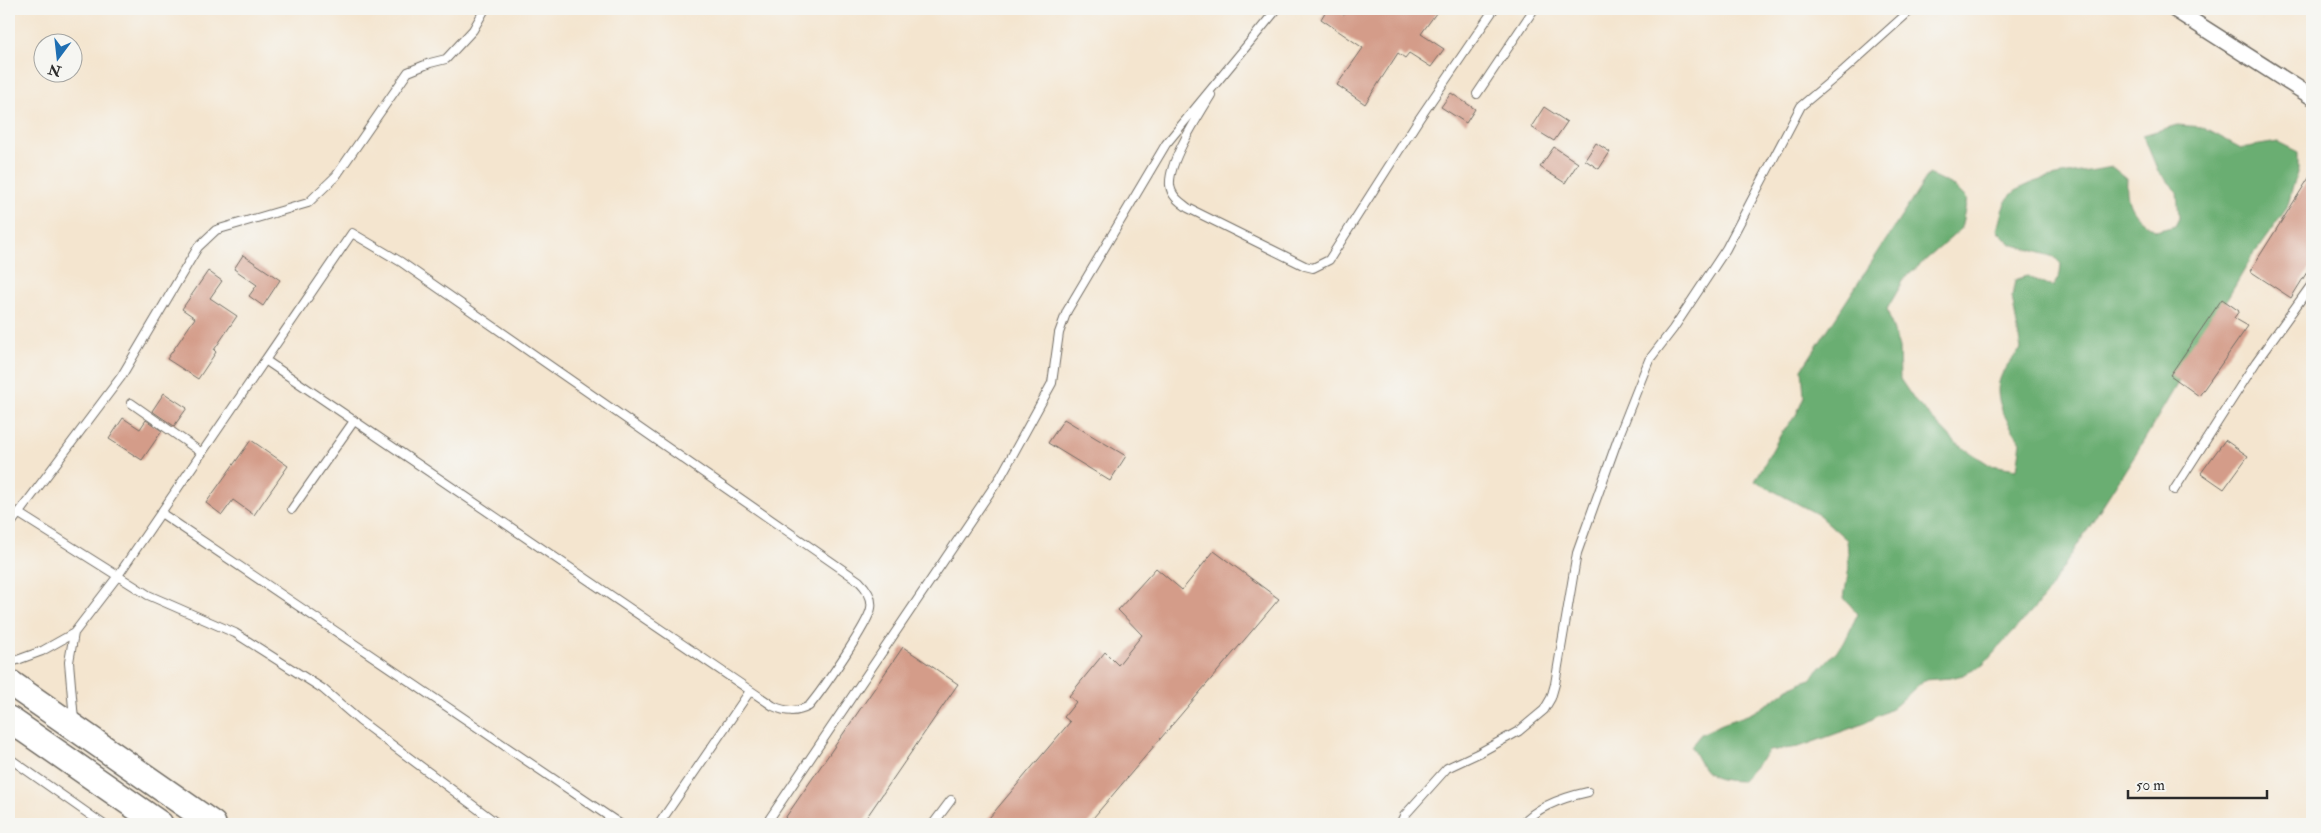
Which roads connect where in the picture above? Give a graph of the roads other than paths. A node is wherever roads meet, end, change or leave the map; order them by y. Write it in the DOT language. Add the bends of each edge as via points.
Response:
graph roads {
  1 [pos="485,9"];
  2 [pos="1277,9"];
  3 [pos="1494,9"];
  4 [pos="1534,9"];
  5 [pos="1912,9"];
  6 [pos="2174,9"];
  7 [pos="1222,76"];
  8 [pos="1477,94"];
  9 [pos="2312,97"];
  10 [pos="2312,284"];
  11 [pos="265,360"];
  12 [pos="131,403"];
  13 [pos="354,421"];
  14 [pos="202,453"];
  15 [pos="2174,490"];
  16 [pos="292,509"];
  17 [pos="18,513"];
  18 [pos="161,513"];
  19 [pos="9,526"];
  20 [pos="118,577"];
  21 [pos="74,633"];
  22 [pos="9,664"];
  23 [pos="9,682"];
  24 [pos="750,691"];
  25 [pos="9,719"];
  26 [pos="75,728"];
  27 [pos="9,758"];
  28 [pos="1588,792"];
  29 [pos="951,800"];
  30 [pos="103,824"];
  31 [pos="160,824"];
  32 [pos="213,824"];
  33 [pos="498,824"];
  34 [pos="620,824"];
  35 [pos="659,824"];
  36 [pos="766,824"];
  37 [pos="933,824"];
  38 [pos="1400,824"];
  39 [pos="1522,824"];
  1 -- 17 [label="lane" via="473,30 446,59 408,72 336,176 308,203 216,230 198,247 120,377"];
  2 -- 7 [label="lane"];
  3 -- 7 [label="lane" via="1328,260 1313,268 1188,208 1174,197 1170,185 1179,151"];
  4 -- 8 [label="lane"];
  5 -- 38 [label="lane" via="1801,106 1726,249 1674,329 1649,360 1577,553 1555,684 1544,710 1519,731 1447,768"];
  6 -- 9 [label="street"];
  7 -- 36 [label="lane" via="1166,144 1067,311 1059,333 1052,383 1001,476"];
  10 -- 15 [label="lane" via="2256,362"];
  11 -- 13 [label="lane"];
  11 -- 14 [label="lane"];
  11 -- 24 [label="lane" via="352,233 401,262 866,588 872,602 868,620 809,706 793,712 782,710"];
  12 -- 14 [label="lane"];
  13 -- 16 [label="lane"];
  13 -- 24 [label="lane"];
  14 -- 18 [label="lane"];
  17 -- 19 [label="lane"];
  17 -- 20 [label="lane"];
  18 -- 20 [label="lane"];
  18 -- 34 [label="lane"];
  20 -- 21 [label="lane"];
  20 -- 33 [label="lane" via="148,595 235,633 323,689 360,721"];
  21 -- 22 [label="lane"];
  21 -- 26 [label="lane" via="69,662"];
  23 -- 26 [label="highway"];
  24 -- 35 [label="lane"];
  25 -- 31 [label="highway"];
  26 -- 32 [label="highway"];
  27 -- 30 [label="lane"];
  28 -- 39 [label="lane" via="1549,805"];
  29 -- 37 [label="lane"];
}
